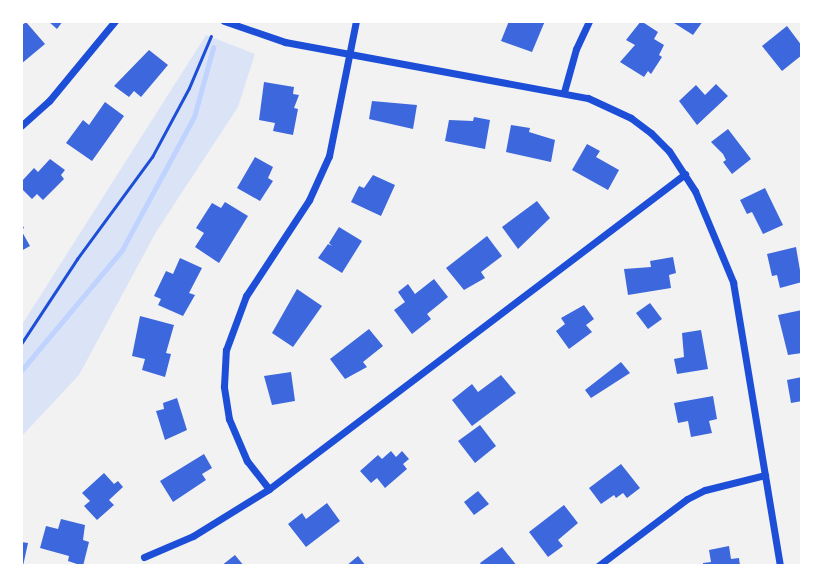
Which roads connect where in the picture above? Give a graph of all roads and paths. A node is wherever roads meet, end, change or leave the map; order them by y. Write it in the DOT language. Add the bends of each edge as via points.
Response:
graph roads {
  1 [pos="115,21"];
  2 [pos="224,21"];
  3 [pos="356,21"];
  4 [pos="589,21"];
  5 [pos="211,36"];
  6 [pos="349,55"];
  7 [pos="564,92"];
  8 [pos="21,126"];
  9 [pos="685,174"];
  10 [pos="21,344"];
  11 [pos="765,475"];
  12 [pos="269,489"];
  13 [pos="144,557"];
  14 [pos="598,566"];
  15 [pos="780,566"];
  1 -- 8 [label="street" via="50,101"];
  2 -- 6 [label="street" via="259,35"];
  3 -- 6 [label="street"];
  4 -- 7 [label="street"];
  5 -- 10 [label="path" via="152,157"];
  6 -- 7 [label="street"];
  6 -- 12 [label="street" via="334,140 323,170 309,200 246,296 226,350 224,386 229,419 247,461"];
  7 -- 9 [label="street" via="588,97 631,118 669,151"];
  9 -- 11 [label="street" via="733,282"];
  9 -- 12 [label="street"];
  11 -- 14 [label="street" via="687,499"];
  11 -- 15 [label="street"];
  12 -- 13 [label="street" via="193,536"];
}
